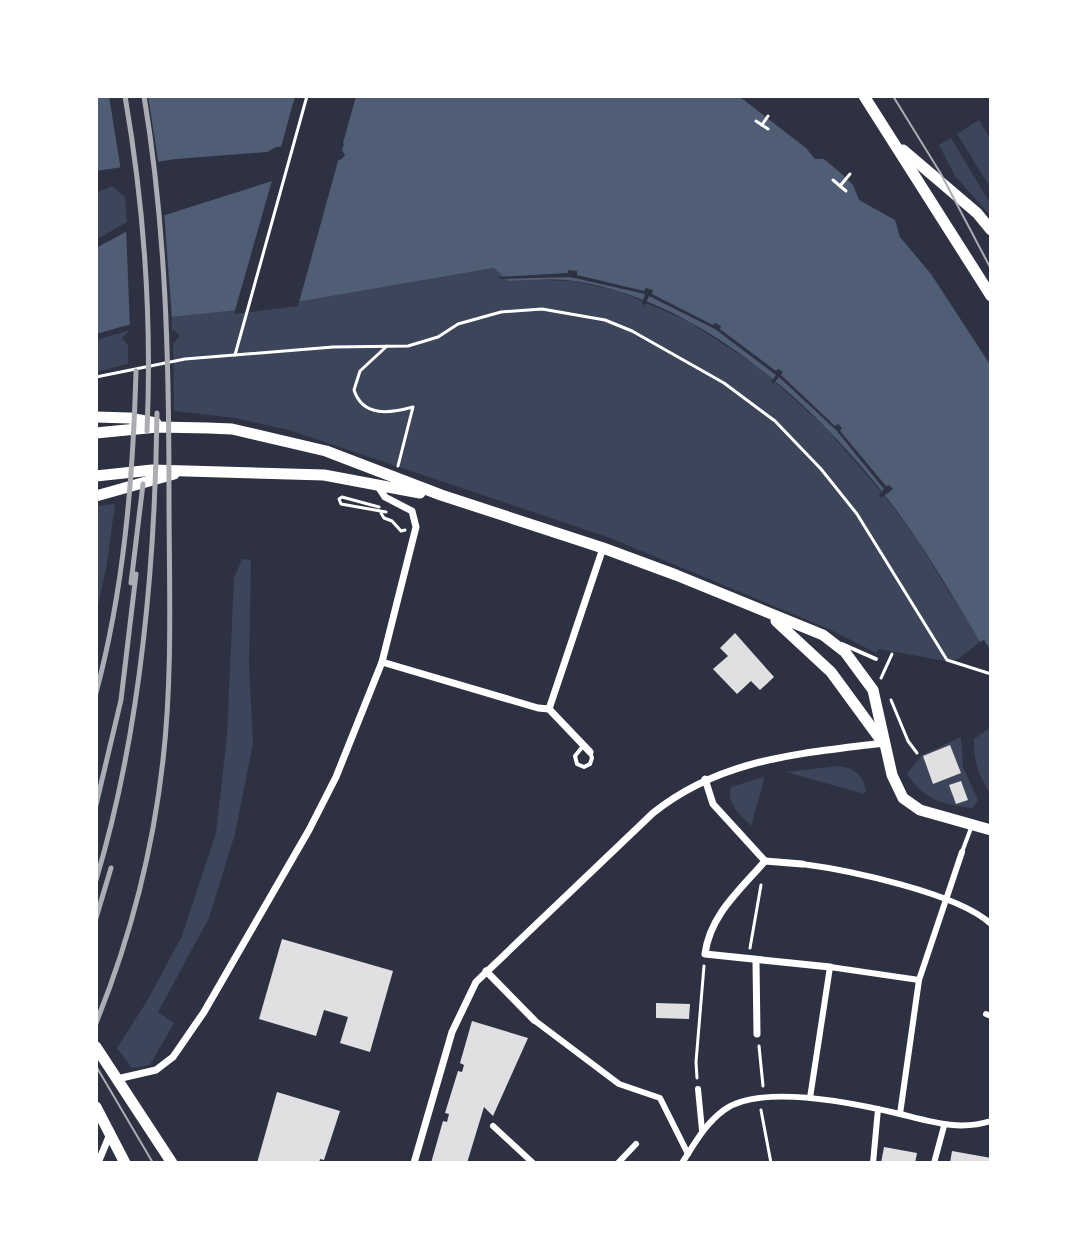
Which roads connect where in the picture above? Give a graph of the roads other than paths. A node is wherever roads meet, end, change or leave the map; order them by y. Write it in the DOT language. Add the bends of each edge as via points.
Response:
graph roads {
  1 [pos="864,96"];
  2 [pos="887,133"];
  3 [pos="991,230"];
  4 [pos="991,296"];
  5 [pos="96,417"];
  6 [pos="184,428"];
  7 [pos="96,433"];
  8 [pos="186,471"];
  9 [pos="96,476"];
  10 [pos="376,483"];
  11 [pos="441,495"];
  12 [pos="96,496"];
  13 [pos="603,548"];
  14 [pos="769,615"];
  15 [pos="823,635"];
  16 [pos="876,659"];
  17 [pos="382,662"];
  18 [pos="549,709"];
  19 [pos="883,743"];
  20 [pos="587,749"];
  21 [pos="705,779"];
  22 [pos="973,826"];
  23 [pos="991,830"];
  24 [pos="962,852"];
  25 [pos="765,861"];
  26 [pos="802,864"];
  27 [pos="947,899"];
  28 [pos="991,924"];
  29 [pos="752,960"];
  30 [pos="830,967"];
  31 [pos="486,971"];
  32 [pos="919,980"];
  33 [pos="534,1020"];
  34 [pos="757,1034"];
  35 [pos="96,1047"];
  36 [pos="117,1079"];
  37 [pos="698,1089"];
  38 [pos="810,1098"];
  39 [pos="96,1107"];
  40 [pos="878,1109"];
  41 [pos="900,1114"];
  42 [pos="991,1121"];
  43 [pos="493,1126"];
  44 [pos="944,1126"];
  45 [pos="702,1130"];
  46 [pos="111,1132"];
  47 [pos="636,1144"];
  48 [pos="688,1154"];
  49 [pos="98,1163"];
  50 [pos="125,1163"];
  51 [pos="172,1163"];
  52 [pos="411,1163"];
  53 [pos="533,1163"];
  54 [pos="618,1163"];
  55 [pos="682,1163"];
  56 [pos="873,1163"];
  57 [pos="934,1163"];
  1 -- 2 [label="main road"];
  2 -- 3 [label="main road"];
  2 -- 4 [label="main road"];
  5 -- 6 [label="main road"];
  6 -- 7 [label="main road"];
  6 -- 11 [label="main road" via="232,429 326,451"];
  8 -- 9 [label="main road"];
  8 -- 10 [label="main road" via="324,475"];
  8 -- 12 [label="main road"];
  10 -- 11 [label="main road"];
  10 -- 17 [label="street" via="385,497 412,511 416,527"];
  11 -- 13 [label="main road"];
  13 -- 14 [label="main road"];
  13 -- 18 [label="street"];
  14 -- 15 [label="main road"];
  14 -- 19 [label="main road" via="831,672"];
  15 -- 16 [label="lane"];
  15 -- 19 [label="main road" via="868,681"];
  17 -- 18 [label="street"];
  17 -- 36 [label="street" via="336,777 204,1012 173,1057 156,1070"];
  18 -- 20 [label="street"];
  19 -- 21 [label="street" via="793,755"];
  19 -- 22 [label="main road" via="903,798 920,810"];
  20 -- 20 [label="lane" via="592,758 584,767 575,756"];
  21 -- 25 [label="street" via="713,804"];
  21 -- 31 [label="street" via="653,813"];
  22 -- 23 [label="main road"];
  22 -- 24 [label="lane"];
  24 -- 27 [label="street"];
  25 -- 26 [label="street"];
  25 -- 29 [label="street" via="707,936 705,954"];
  26 -- 27 [label="street"];
  27 -- 28 [label="street"];
  27 -- 32 [label="street"];
  29 -- 30 [label="street"];
  29 -- 34 [label="street"];
  30 -- 32 [label="street"];
  30 -- 38 [label="street"];
  31 -- 33 [label="street"];
  31 -- 52 [label="street" via="457,1019"];
  32 -- 41 [label="street"];
  33 -- 48 [label="street" via="619,1084 660,1098 670,1127"];
  35 -- 36 [label="main road"];
  36 -- 51 [label="main road"];
  37 -- 45 [label="street"];
  38 -- 40 [label="street"];
  38 -- 45 [label="street" via="761,1098 727,1108"];
  39 -- 46 [label="main road"];
  40 -- 41 [label="street"];
  40 -- 56 [label="street"];
  41 -- 44 [label="street"];
  42 -- 44 [label="street"];
  43 -- 53 [label="street"];
  44 -- 57 [label="street"];
  45 -- 48 [label="street"];
  46 -- 49 [label="street"];
  46 -- 50 [label="main road"];
  47 -- 54 [label="street"];
  48 -- 55 [label="street"];
}
